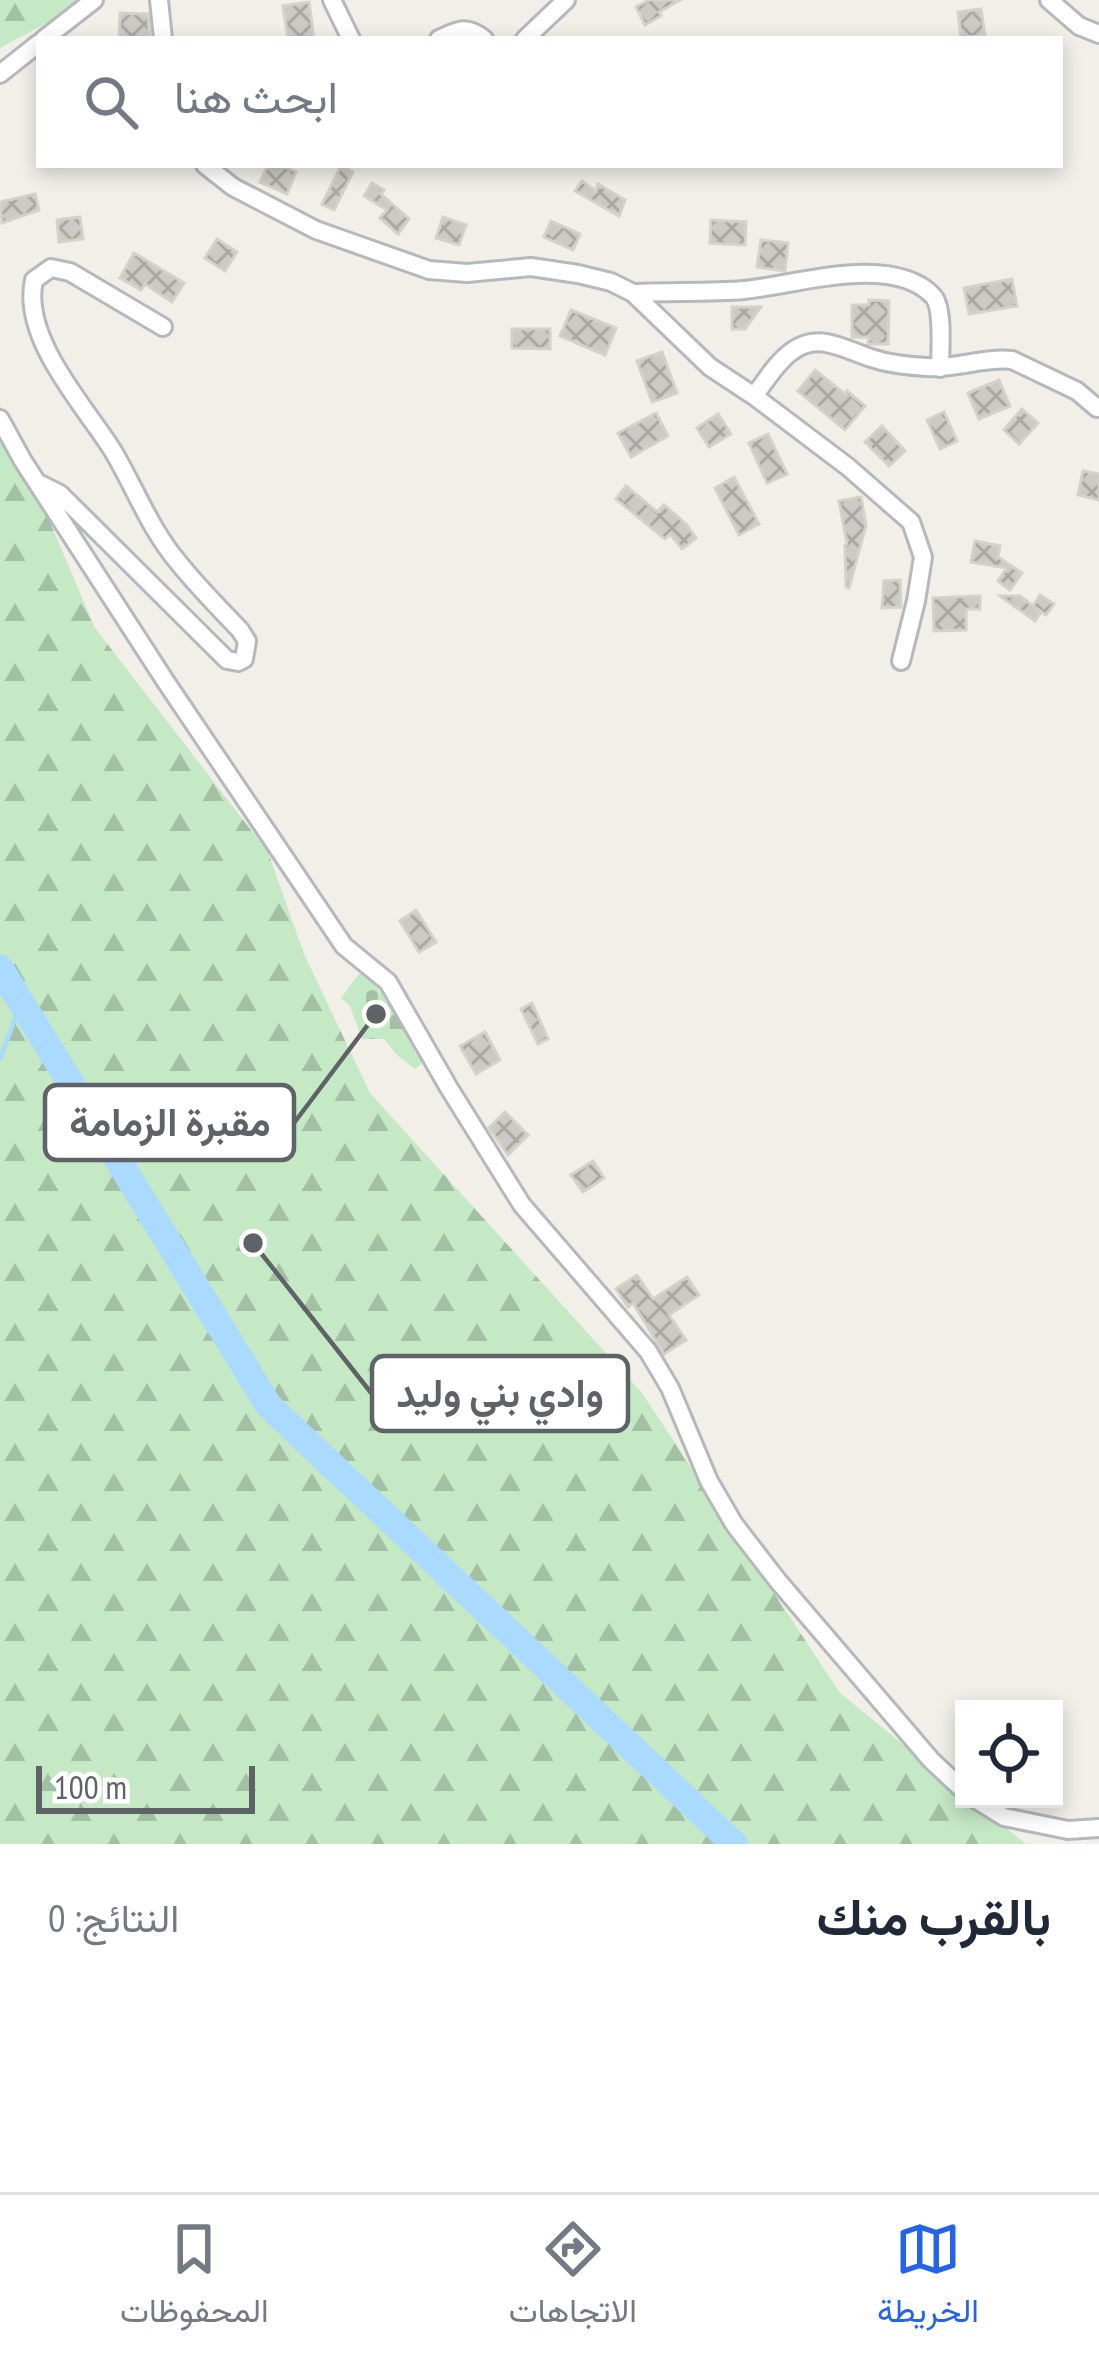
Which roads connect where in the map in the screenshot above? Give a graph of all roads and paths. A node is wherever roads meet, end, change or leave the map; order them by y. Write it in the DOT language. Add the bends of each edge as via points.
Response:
graph roads {
  1 [pos="94,0"];
  2 [pos="159,0"];
  3 [pos="332,0"];
  4 [pos="566,0"];
  5 [pos="1049,0"];
  6 [pos="1099,34"];
  7 [pos="49,36"];
  8 [pos="163,36"];
  9 [pos="349,36"];
  10 [pos="445,36"];
  11 [pos="480,36"];
  12 [pos="528,36"];
  13 [pos="36,46"];
  14 [pos="0,74"];
  15 [pos="209,168"];
  16 [pos="633,293"];
  17 [pos="163,326"];
  18 [pos="940,368"];
  19 [pos="754,396"];
  20 [pos="1097,408"];
  21 [pos="0,419"];
  22 [pos="37,482"];
  23 [pos="901,661"];
  24 [pos="955,1783"];
  25 [pos="990,1808"];
  26 [pos="1099,1828"];
  1 -- 7 [label="street"];
  2 -- 8 [label="street"];
  3 -- 9 [label="street"];
  4 -- 12 [label="street"];
  5 -- 6 [label="street"];
  10 -- 11 [label="street" via="468,28"];
  13 -- 14 [label="street"];
  15 -- 16 [label="street" via="270,209 429,270 531,267"];
  16 -- 18 [label="street" via="879,274 912,283 938,302"];
  16 -- 19 [label="street" via="710,367"];
  17 -- 22 [label="street" via="70,272 50,268 34,280 36,322 54,364 154,528 240,630 244,659 227,660 60,494"];
  18 -- 19 [label="street" via="892,364 817,341 793,350"];
  18 -- 20 [label="street" via="1012,360"];
  19 -- 23 [label="street" via="911,522 923,557"];
  21 -- 22 [label="street"];
  22 -- 24 [label="street" via="344,946 388,982 522,1204 647,1351 734,1524"];
  25 -- 26 [label="street" via="1068,1830"];
}
